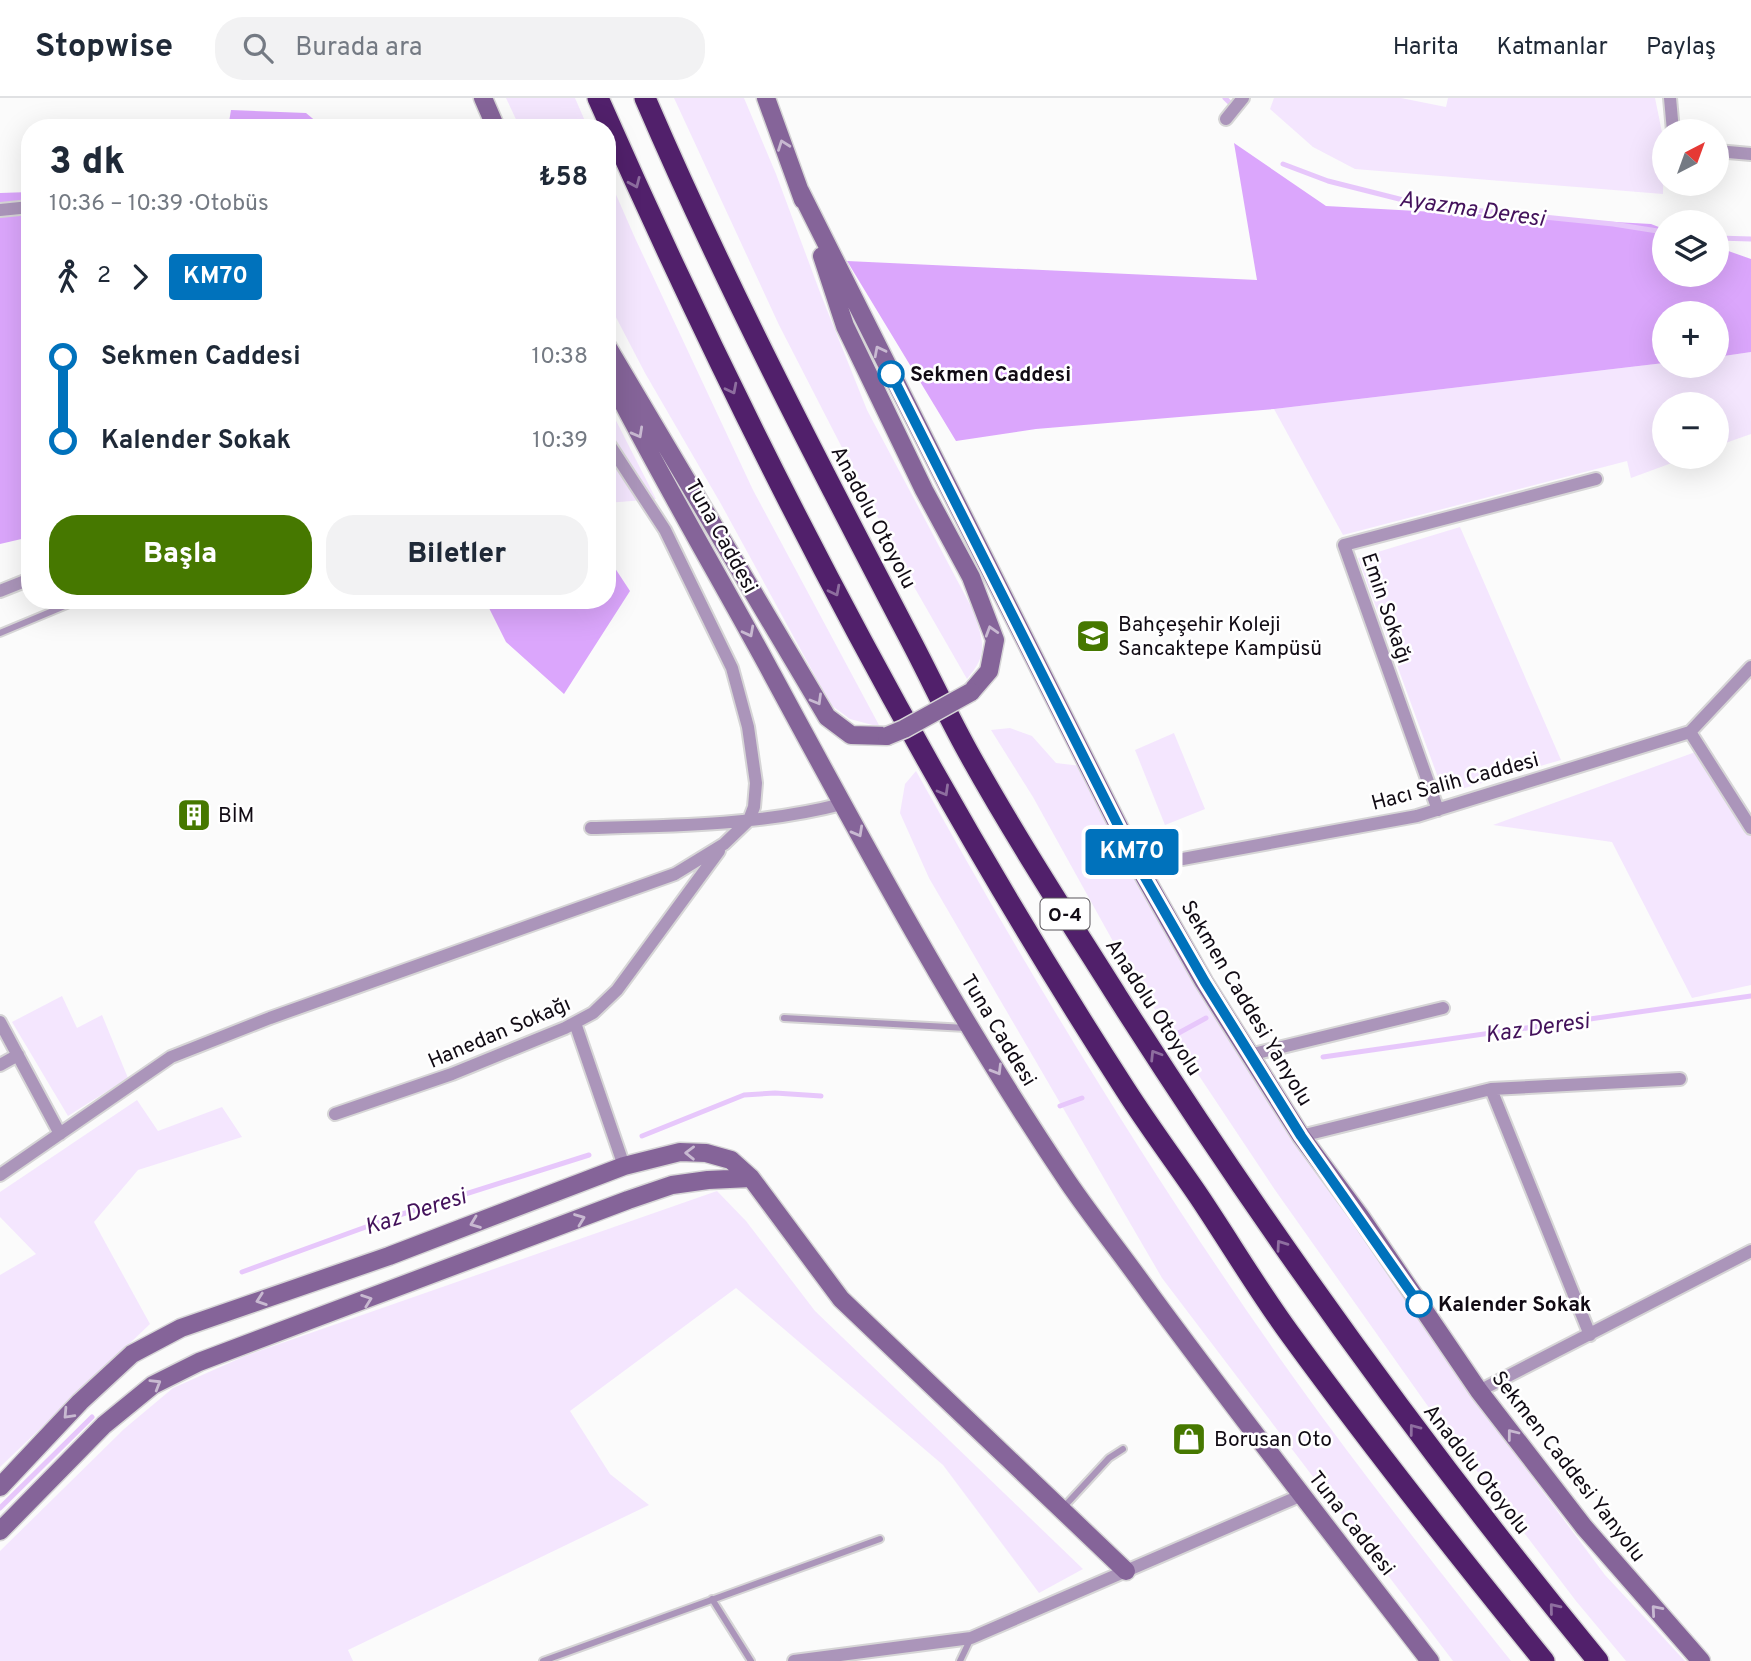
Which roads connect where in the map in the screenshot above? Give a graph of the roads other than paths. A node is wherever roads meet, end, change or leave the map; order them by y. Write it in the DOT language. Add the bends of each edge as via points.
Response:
graph roads {
  1 [pos="483,98"];
  2 [pos="598,98"];
  3 [pos="645,98"];
  4 [pos="766,98"];
  5 [pos="1243,98"];
  6 [pos="1670,98"];
  7 [pos="492,119"];
  8 [pos="607,119"];
  9 [pos="1226,119"];
  10 [pos="1672,119"];
  11 [pos="616,140"];
  12 [pos="1729,152"];
  13 [pos="1751,154"];
  14 [pos="800,191"];
  15 [pos="21,208"];
  16 [pos="0,210"];
  17 [pos="616,361"];
  18 [pos="616,389"];
  19 [pos="616,455"];
  20 [pos="1596,479"];
  21 [pos="21,583"];
  22 [pos="0,592"];
  23 [pos="57,609"];
  24 [pos="0,633"];
  25 [pos="1751,667"];
  26 [pos="1690,732"];
  27 [pos="842,804"];
  28 [pos="1438,810"];
  29 [pos="749,820"];
  30 [pos="591,828"];
  31 [pos="1751,828"];
  32 [pos="724,844"];
  33 [pos="1139,867"];
  34 [pos="1443,1008"];
  35 [pos="784,1018"];
  36 [pos="0,1022"];
  37 [pos="575,1023"];
  38 [pos="972,1028"];
  39 [pos="18,1055"];
  40 [pos="1249,1055"];
  41 [pos="0,1065"];
  42 [pos="1680,1079"];
  43 [pos="1491,1089"];
  44 [pos="335,1114"];
  45 [pos="60,1133"];
  46 [pos="1301,1136"];
  47 [pos="625,1166"];
  48 [pos="0,1175"];
  49 [pos="751,1178"];
  50 [pos="1751,1251"];
  51 [pos="1590,1335"];
  52 [pos="1479,1391"];
  53 [pos="1123,1449"];
  54 [pos="0,1487"];
  55 [pos="1301,1495"];
  56 [pos="1061,1511"];
  57 [pos="0,1531"];
  58 [pos="880,1539"];
  59 [pos="1126,1572"];
  60 [pos="712,1599"];
  61 [pos="971,1638"];
  62 [pos="843,1658"];
  63 [pos="542,1661"];
  64 [pos="751,1661"];
  65 [pos="794,1661"];
  66 [pos="960,1661"];
  67 [pos="1430,1661"];
  68 [pos="1544,1661"];
  69 [pos="1598,1661"];
  70 [pos="1701,1661"];
  1 -- 7 [label="main road"];
  2 -- 8 [label="highway, O-4, one-way"];
  69 -- 3 [label="highway, Anadolu Otoyolu / O-4, one-way" via="1326,1310 1161,1065 1027,853 967,750 796,420"];
  14 -- 4 [label="main road, one-way"];
  5 -- 9 [label="street"];
  6 -- 10 [label="street"];
  11 -- 68 [label="highway, O-4, one-way" via="709,344 860,640 1018,917 1126,1092 1288,1331"];
  12 -- 13 [label="street"];
  17 -- 14 [label="main road, one-way, bridge" via="827,717 851,735 887,736 971,692 989,671 995,640 971,576 845,326"];
  33 -- 14 [label="main road, Sekmen Caddesi Yanyolu, one-way"];
  15 -- 16 [label="street"];
  18 -- 27 [label="main road, Tuna Caddesi, one-way"];
  19 -- 29 [label="street" via="665,530 732,668 748,727 756,783"];
  20 -- 28 [label="street, Emin Sokağı" via="1345,545"];
  21 -- 22 [label="street"];
  23 -- 24 [label="lane"];
  25 -- 26 [label="street, Hacı Salih Caddesi"];
  26 -- 28 [label="street, Hacı Salih Caddesi"];
  26 -- 31 [label="street"];
  27 -- 29 [label="street"];
  27 -- 38 [label="main road, Tuna Caddesi, one-way"];
  28 -- 33 [label="street, Hacı Salih Caddesi"];
  29 -- 30 [label="street"];
  29 -- 32 [label="street"];
  32 -- 37 [label="street, Hanedan Sokağı" via="617,990"];
  32 -- 45 [label="street" via="675,874 171,1057"];
  33 -- 40 [label="main road, Sekmen Caddesi Yanyolu"];
  34 -- 40 [label="street"];
  35 -- 38 [label="lane"];
  36 -- 39 [label="street"];
  37 -- 44 [label="street, Hanedan Sokağı" via="452,1074"];
  37 -- 47 [label="street"];
  38 -- 55 [label="main road, Tuna Caddesi, one-way" via="1071,1186"];
  39 -- 41 [label="street"];
  39 -- 45 [label="street"];
  40 -- 46 [label="main road, Sekmen Caddesi Yanyolu"];
  42 -- 43 [label="street"];
  43 -- 46 [label="street"];
  43 -- 51 [label="street"];
  45 -- 48 [label="street"];
  46 -- 52 [label="main road, Sekmen Caddesi Yanyolu"];
  49 -- 47 [label="main road, one-way" via="730,1160 706,1153 680,1152"];
  47 -- 54 [label="main road, one-way" via="389,1256 181,1328 132,1354"];
  49 -- 56 [label="main road" via="841,1299"];
  57 -- 49 [label="main road, one-way" via="104,1424 153,1385 199,1362 639,1196 672,1185"];
  50 -- 51 [label="street"];
  51 -- 52 [label="street"];
  70 -- 52 [label="main road, Sekmen Caddesi Yanyolu, one-way" via="1584,1527"];
  53 -- 56 [label="lane" via="1109,1458"];
  55 -- 59 [label="street"];
  55 -- 67 [label="main road, Tuna Caddesi"];
  56 -- 59 [label="main road"];
  58 -- 60 [label="lane"];
  59 -- 61 [label="street"];
  60 -- 63 [label="lane"];
  60 -- 64 [label="lane"];
  61 -- 62 [label="street"];
  61 -- 66 [label="lane"];
  62 -- 65 [label="street"];
}
